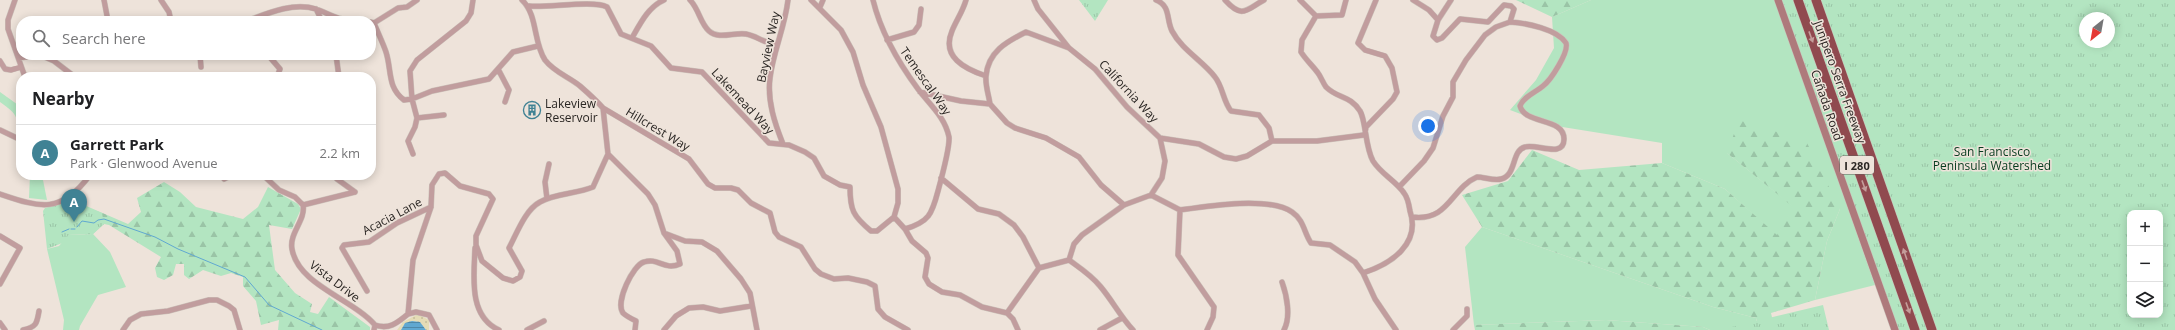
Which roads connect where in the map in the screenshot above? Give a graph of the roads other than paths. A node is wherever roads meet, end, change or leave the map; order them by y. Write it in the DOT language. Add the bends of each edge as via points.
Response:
graph roads {
  1 [pos="15,0"];
  2 [pos="104,0"];
  3 [pos="161,0"];
  4 [pos="417,0"];
  5 [pos="473,0"];
  6 [pos="522,0"];
  7 [pos="664,0"];
  8 [pos="690,0"];
  9 [pos="788,0"];
  10 [pos="811,0"];
  11 [pos="823,0"];
  12 [pos="873,0"];
  13 [pos="966,0"];
  14 [pos="1034,0"];
  15 [pos="1156,0"];
  16 [pos="1225,0"];
  17 [pos="1264,0"];
  18 [pos="1300,0"];
  19 [pos="1346,0"];
  20 [pos="1376,0"];
  21 [pos="1413,0"];
  22 [pos="1451,0"];
  23 [pos="1778,0"];
  24 [pos="1798,0"];
  25 [pos="1816,0"];
  26 [pos="529,6"];
  27 [pos="820,7"];
  28 [pos="316,9"];
  29 [pos="921,10"];
  30 [pos="107,16"];
  31 [pos="170,16"];
  32 [pos="260,16"];
  33 [pos="320,16"];
  34 [pos="336,16"];
  35 [pos="1316,16"];
  36 [pos="1438,20"];
  37 [pos="376,21"];
  38 [pos="1510,22"];
  39 [pos="376,30"];
  40 [pos="632,38"];
  41 [pos="887,40"];
  42 [pos="778,43"];
  43 [pos="538,46"];
  44 [pos="1069,48"];
  45 [pos="16,50"];
  46 [pos="20,60"];
  47 [pos="52,60"];
  48 [pos="200,60"];
  49 [pos="272,60"];
  50 [pos="337,60"];
  51 [pos="0,62"];
  52 [pos="22,67"];
  53 [pos="201,67"];
  54 [pos="498,69"];
  55 [pos="24,72"];
  56 [pos="68,72"];
  57 [pos="279,72"];
  58 [pos="338,72"];
  59 [pos="986,76"];
  60 [pos="920,92"];
  61 [pos="412,99"];
  62 [pos="505,102"];
  63 [pos="990,104"];
  64 [pos="603,108"];
  65 [pos="444,115"];
  66 [pos="417,118"];
  67 [pos="0,130"];
  68 [pos="1364,136"];
  69 [pos="16,138"];
  70 [pos="1160,138"];
  71 [pos="1272,141"];
  72 [pos="783,144"];
  73 [pos="413,154"];
  74 [pos="608,154"];
  75 [pos="549,164"];
  76 [pos="942,178"];
  77 [pos="86,180"];
  78 [pos="268,180"];
  79 [pos="338,180"];
  80 [pos="1400,187"];
  81 [pos="0,194"];
  82 [pos="1151,195"];
  83 [pos="547,199"];
  84 [pos="303,205"];
  85 [pos="1124,205"];
  86 [pos="431,207"];
  87 [pos="1180,210"];
  88 [pos="894,217"];
  89 [pos="1412,217"];
  90 [pos="905,229"];
  91 [pos="664,233"];
  92 [pos="0,236"];
  93 [pos="476,245"];
  94 [pos="1069,260"];
  95 [pos="1039,268"];
  96 [pos="1363,274"];
  97 [pos="1282,282"];
  98 [pos="0,284"];
  99 [pos="367,291"];
  100 [pos="751,306"];
  101 [pos="1467,309"];
  102 [pos="39,311"];
  103 [pos="1007,313"];
  104 [pos="408,314"];
  105 [pos="1122,318"];
  106 [pos="544,321"];
  107 [pos="0,323"];
  108 [pos="374,327"];
  109 [pos="5,330"];
  110 [pos="23,330"];
  111 [pos="123,330"];
  112 [pos="240,330"];
  113 [pos="437,330"];
  114 [pos="499,330"];
  115 [pos="527,330"];
  116 [pos="635,330"];
  117 [pos="664,330"];
  118 [pos="757,330"];
  119 [pos="908,330"];
  120 [pos="1018,330"];
  121 [pos="1100,330"];
  122 [pos="1133,330"];
  123 [pos="1207,330"];
  124 [pos="1284,330"];
  125 [pos="1396,330"];
  126 [pos="1454,330"];
  127 [pos="1895,330"];
  128 [pos="1915,330"];
  129 [pos="1932,330"];
  1 -- 45 [label="street" via="8,20 8,29"];
  2 -- 30 [label="street"];
  3 -- 31 [label="street"];
  4 -- 37 [label="street"];
  5 -- 61 [label="street" via="471,13 466,21 417,60 410,71"];
  6 -- 26 [label="street"];
  7 -- 40 [label="street" via="656,3 650,10"];
  8 -- 42 [label="street" via="711,33 746,34 766,43"];
  9 -- 42 [label="street, Bayview Way"];
  10 -- 27 [label="street"];
  11 -- 27 [label="street"];
  12 -- 41 [label="street, Temescal Way"];
  13 -- 59 [label="street" via="948,43 956,61 971,71"];
  14 -- 44 [label="street, California Way" via="1038,9"];
  15 -- 71 [label="street" via="1164,4 1178,40 1215,77 1231,110 1259,115 1270,128"];
  16 -- 17 [label="street" via="1243,12 1253,9"];
  18 -- 35 [label="street"];
  19 -- 35 [label="street" via="1342,15"];
  20 -- 68 [label="street" via="1358,43 1365,50 1385,56 1392,68 1397,92 1366,127"];
  21 -- 36 [label="street" via="1429,10"];
  22 -- 36 [label="street"];
  23 -- 127 [label="main road, Cañada Road"];
  24 -- 128 [label="highway, Junipero Serra Freeway / I 280, one-way"];
  129 -- 25 [label="highway, Junipero Serra Freeway / I 280, one-way"];
  26 -- 40 [label="street, Lakemead Way" via="602,4 610,9 621,34"];
  26 -- 43 [label="street"];
  27 -- 88 [label="street" via="841,30 853,52 863,85 881,127 898,189"];
  28 -- 32 [label="street" via="297,7 276,10"];
  28 -- 33 [label="street"];
  28 -- 34 [label="street"];
  29 -- 41 [label="street" via="919,25 914,32"];
  35 -- 68 [label="street" via="1302,40 1301,52 1326,86 1339,96 1352,100 1361,113"];
  36 -- 38 [label="street" via="1433,36 1439,40 1460,19 1488,22 1504,5 1514,9"];
  38 -- 80 [label="street" via="1496,27 1485,35 1466,60 1453,82 1452,97 1443,116 1434,148"];
  38 -- 89 [label="street" via="1536,26 1558,36 1566,43 1566,51 1548,81 1527,97 1520,106 1531,117 1558,128 1563,136 1563,144 1553,150 1531,145 1522,148 1511,171 1504,178 1495,180 1477,177 1467,183 1437,213 1429,217"];
  39 -- 61 [label="street" via="386,54 390,80 396,94 404,100"];
  40 -- 72 [label="street, Lakemead Way" via="651,46 671,68 702,72 764,139 773,145"];
  41 -- 60 [label="street, Temescal Way"];
  42 -- 72 [label="street, Bayview Way" via="769,79 769,96"];
  43 -- 54 [label="street" via="513,52"];
  43 -- 64 [label="street" via="550,66 579,85"];
  44 -- 59 [label="street" via="1026,32 994,52"];
  44 -- 70 [label="street, California Way" via="1095,69 1127,107"];
  46 -- 52 [label="street"];
  47 -- 56 [label="street"];
  48 -- 53 [label="street"];
  49 -- 57 [label="street" via="280,69"];
  50 -- 58 [label="street"];
  51 -- 52 [label="street" via="5,69"];
  52 -- 55 [label="street"];
  54 -- 61 [label="street" via="489,79 432,91"];
  54 -- 62 [label="street" via="509,90"];
  59 -- 63 [label="street"];
  60 -- 63 [label="street" via="961,102"];
  60 -- 76 [label="street, Temescal Way" via="940,115 949,138"];
  61 -- 66 [label="street"];
  63 -- 85 [label="street" via="1016,128 1046,138 1079,157 1101,185"];
  64 -- 74 [label="street"];
  64 -- 119 [label="street, Hillcrest Way" via="689,159 708,184 715,188 738,190 750,203 770,213 779,237 801,247 820,274 834,279 848,278 867,282 875,286 878,309 885,317"];
  65 -- 66 [label="street"];
  66 -- 73 [label="street" via="408,141"];
  67 -- 69 [label="street"];
  68 -- 71 [label="street" via="1317,141"];
  68 -- 80 [label="street" via="1372,160 1380,171"];
  70 -- 71 [label="street, California Way" via="1199,144 1224,157 1236,159 1247,156"];
  70 -- 82 [label="street" via="1165,161 1162,178"];
  72 -- 88 [label="street, Lakemead Way" via="814,158 829,180 850,187 850,207 870,231 877,231"];
  74 -- 83 [label="street" via="593,187"];
  74 -- 91 [label="street" via="652,200"];
  75 -- 83 [label="street" via="545,182"];
  76 -- 90 [label="street, Temescal Way" via="929,217 918,225"];
  76 -- 95 [label="street" via="978,209 999,214 1014,225"];
  77 -- 81 [label="street" via="77,191 56,203 35,205"];
  78 -- 84 [label="street"];
  79 -- 84 [label="street" via="355,192"];
  80 -- 89 [label="street" via="1406,195"];
  82 -- 85 [label="street"];
  82 -- 87 [label="street"];
  83 -- 93 [label="street" via="530,210 509,248 522,271 520,277 513,281 503,278 482,261"];
  84 -- 108 [label="street, Vista Drive" via="303,214 291,247 297,264 309,277 369,318"];
  85 -- 94 [label="street" via="1082,235 1074,244"];
  86 -- 93 [label="street" via="432,185 439,174 445,173 460,186 489,194 493,199 476,236"];
  86 -- 99 [label="street, Acacia Lane" via="397,223 369,242 344,245 342,248 345,255"];
  86 -- 104 [label="street" via="413,260"];
  87 -- 96 [label="street" via="1250,203 1277,206 1292,212 1302,222 1311,243 1330,245 1355,262"];
  87 -- 123 [label="street" via="1178,255 1214,307"];
  88 -- 90 [label="street"];
  89 -- 96 [label="street" via="1411,234 1398,256 1381,267"];
  90 -- 103 [label="street" via="912,241 926,253 928,258 925,277 929,284 934,288 960,295 982,307"];
  91 -- 100 [label="street" via="685,241 702,242 717,251 750,293"];
  91 -- 116 [label="street" via="677,251 680,264 666,267 652,260 643,262 635,269 620,304 623,312 636,321"];
  92 -- 98 [label="street" via="20,248"];
  93 -- 114 [label="street" via="476,301 487,322"];
  94 -- 95 [label="street"];
  94 -- 105 [label="street" via="1100,286"];
  95 -- 103 [label="street"];
  96 -- 125 [label="street" via="1375,300"];
  97 -- 124 [label="street" via="1286,294 1287,321"];
  100 -- 117 [label="street" via="720,311 703,307 689,308 676,316"];
  100 -- 118 [label="street"];
  101 -- 126 [label="street" via="1467,316"];
  102 -- 110 [label="street" via="38,324"];
  103 -- 120 [label="street"];
  104 -- 108 [label="street" via="390,327"];
  104 -- 113 [label="street" via="416,312 429,315"];
  105 -- 121 [label="street"];
  105 -- 122 [label="street"];
  106 -- 115 [label="street"];
  107 -- 109 [label="street"];
  111 -- 112 [label="street" via="137,315 177,310 209,300 217,300 230,306 234,310"];
}
